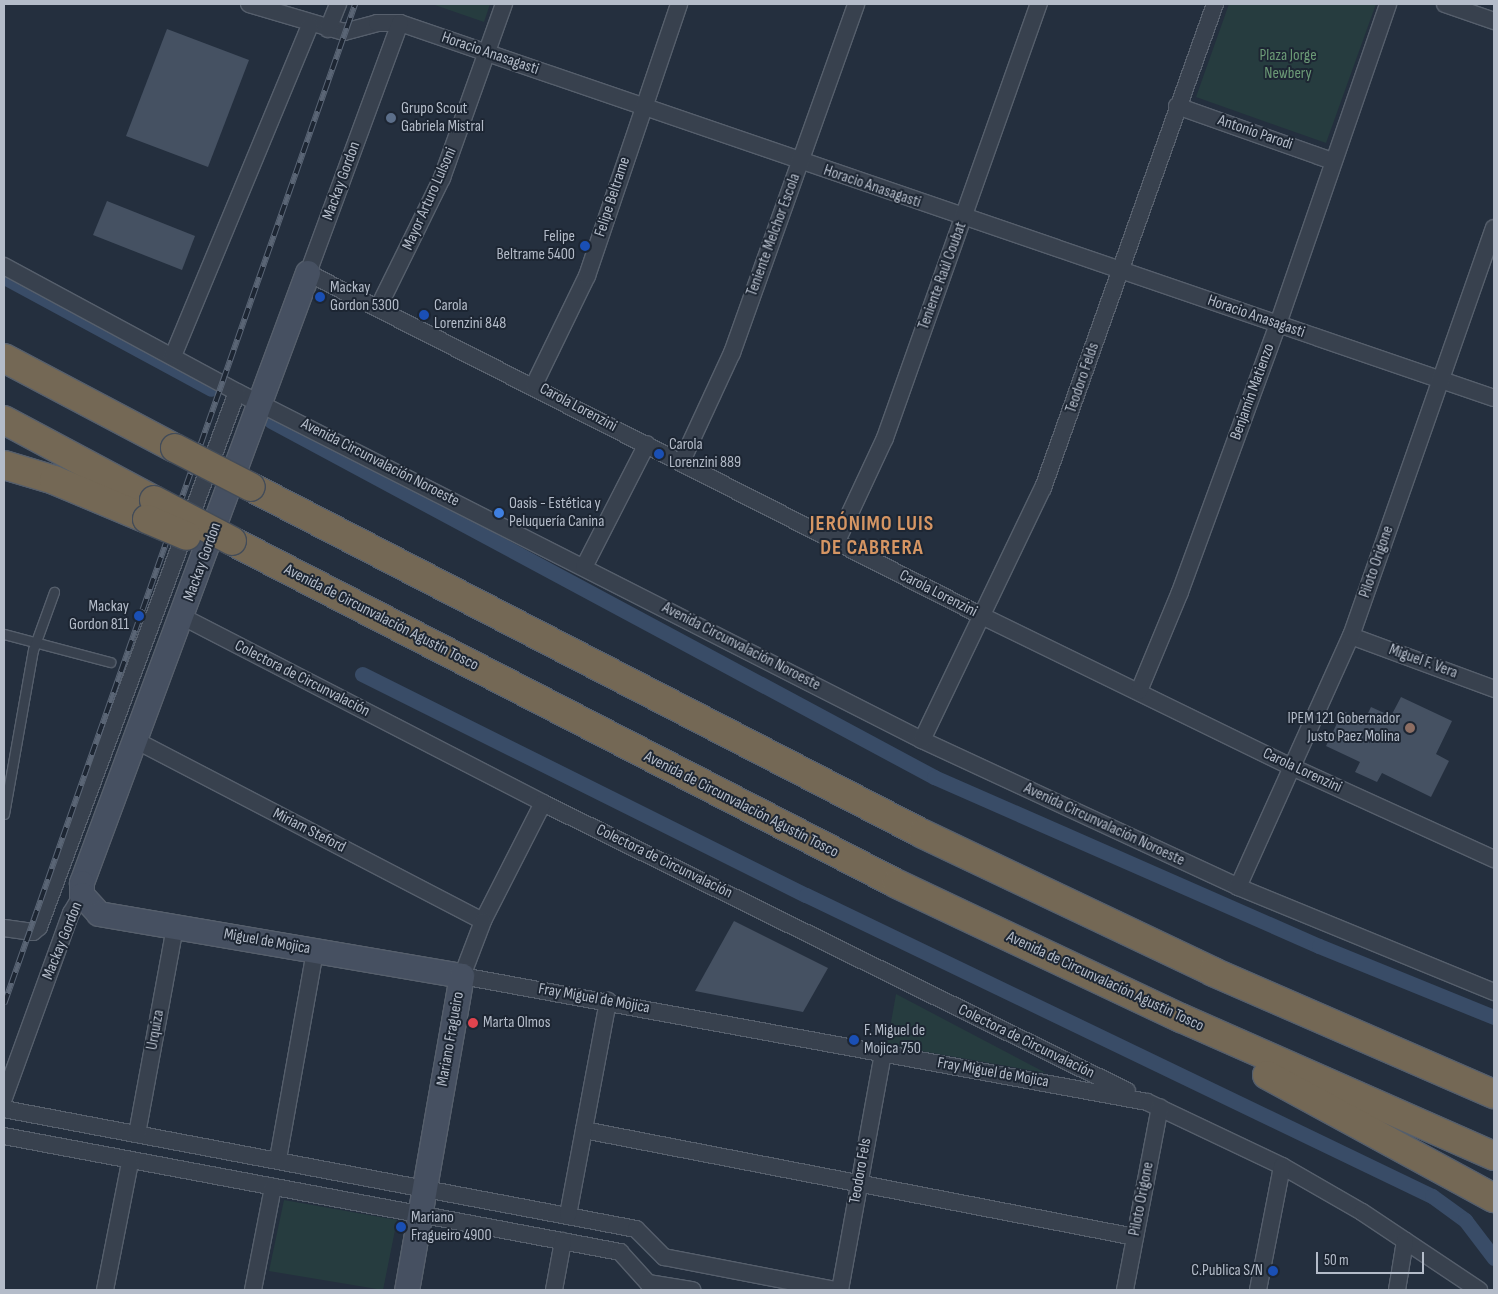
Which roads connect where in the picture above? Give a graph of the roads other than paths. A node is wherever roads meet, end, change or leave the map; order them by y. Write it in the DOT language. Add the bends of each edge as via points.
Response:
graph roads {
  1 [pos="249,4"];
  2 [pos="338,4"];
  3 [pos="504,4"];
  4 [pos="679,4"];
  5 [pos="856,4"];
  6 [pos="1039,4"];
  7 [pos="1215,4"];
  8 [pos="1388,4"];
  9 [pos="1445,4"];
  10 [pos="1494,20"];
  11 [pos="400,23"];
  12 [pos="310,26"];
  13 [pos="328,29"];
  14 [pos="487,52"];
  15 [pos="1177,106"];
  16 [pos="644,107"];
  17 [pos="1332,161"];
  18 [pos="800,162"];
  19 [pos="964,218"];
  20 [pos="1494,228"];
  21 [pos="4,266"];
  22 [pos="1119,271"];
  23 [pos="308,273"];
  24 [pos="379,306"];
  25 [pos="1278,324"];
  26 [pos="172,356"];
  27 [pos="4,358"];
  28 [pos="1442,380"];
  29 [pos="534,385"];
  30 [pos="237,392"];
  31 [pos="1494,398"];
  32 [pos="260,403"];
  33 [pos="4,420"];
  34 [pos="647,444"];
  35 [pos="682,462"];
  36 [pos="4,465"];
  37 [pos="151,509"];
  38 [pos="836,543"];
  39 [pos="584,567"];
  40 [pos="54,592"];
  41 [pos="183,617"];
  42 [pos="984,617"];
  43 [pos="4,634"];
  44 [pos="1351,636"];
  45 [pos="36,641"];
  46 [pos="110,662"];
  47 [pos="1494,689"];
  48 [pos="1139,691"];
  49 [pos="135,740"];
  50 [pos="922,740"];
  51 [pos="1292,767"];
  52 [pos="543,803"];
  53 [pos="4,814"];
  54 [pos="1494,859"];
  55 [pos="1238,887"];
  56 [pos="77,903"];
  57 [pos="48,904"];
  58 [pos="483,921"];
  59 [pos="175,926"];
  60 [pos="4,928"];
  61 [pos="1125,931"];
  62 [pos="315,951"];
  63 [pos="462,976"];
  64 [pos="1494,992"];
  65 [pos="608,1001"];
  66 [pos="1180,1018"];
  67 [pos="883,1053"];
  68 [pos="1058,1056"];
  69 [pos="1494,1078"];
  70 [pos="1042,1082"];
  71 [pos="1494,1094"];
  72 [pos="4,1098"];
  73 [pos="1154,1104"];
  74 [pos="4,1109"];
  75 [pos="584,1130"];
  76 [pos="137,1134"];
  77 [pos="4,1136"];
  78 [pos="1494,1156"];
  79 [pos="278,1159"];
  80 [pos="130,1162"];
  81 [pos="1282,1166"];
  82 [pos="859,1184"];
  83 [pos="273,1187"];
  84 [pos="425,1187"];
  85 [pos="1494,1198"];
  86 [pos="421,1214"];
  87 [pos="568,1215"];
  88 [pos="1135,1237"];
  89 [pos="1405,1241"];
  90 [pos="563,1242"];
  91 [pos="105,1290"];
  92 [pos="253,1290"];
  93 [pos="407,1290"];
  94 [pos="554,1290"];
  95 [pos="692,1290"];
  96 [pos="838,1290"];
  97 [pos="1125,1290"];
  98 [pos="1258,1290"];
  99 [pos="1397,1290"];
  100 [pos="1479,1290"];
  1 -- 12 [label="street, Horacio Anasagasti"];
  2 -- 13 [label="street"];
  3 -- 14 [label="street, Mayor Arturo Lulsoni"];
  4 -- 16 [label="street, Felipe Beltrame"];
  5 -- 18 [label="street, Teniente Melchor Escola"];
  6 -- 19 [label="street, Teniente Raúl Coubat"];
  7 -- 15 [label="street, Teodoro Felds"];
  8 -- 17 [label="street, Benjamín Matienzo"];
  9 -- 10 [label="street"];
  11 -- 13 [label="street, Horacio Anasagasti" via="377,23 344,32"];
  11 -- 14 [label="street, Horacio Anasagasti"];
  11 -- 23 [label="street, Mackay Gordon"];
  12 -- 13 [label="street, Horacio Anasagasti"];
  12 -- 26 [label="street"];
  14 -- 16 [label="street, Horacio Anasagasti"];
  14 -- 24 [label="street, Mayor Arturo Lulsoni" via="442,178"];
  15 -- 17 [label="street, Antonio Parodi"];
  15 -- 22 [label="street, Teodoro Felds"];
  16 -- 18 [label="street, Horacio Anasagasti"];
  16 -- 29 [label="street, Felipe Beltrame" via="587,276"];
  17 -- 25 [label="street, Benjamín Matienzo"];
  18 -- 19 [label="street, Horacio Anasagasti"];
  18 -- 35 [label="street, Teniente Melchor Escola" via="726,368"];
  19 -- 22 [label="street, Horacio Anasagasti"];
  19 -- 38 [label="street, Teniente Raúl Coubat" via="885,438"];
  20 -- 28 [label="street, Piloto Origone"];
  21 -- 26 [label="street, Avenida Circunvalación Noroeste"];
  22 -- 25 [label="street, Horacio Anasagasti"];
  22 -- 42 [label="street, Teodoro Felds" via="1043,488"];
  23 -- 24 [label="street, Carola Lorenzini"];
  23 -- 32 [label="main road, Mackay Gordon"];
  24 -- 29 [label="street, Carola Lorenzini"];
  25 -- 28 [label="street, Horacio Anasagasti"];
  25 -- 48 [label="street, Benjamín Matienzo" via="1180,592"];
  26 -- 30 [label="street, Avenida Circunvalación Noroeste"];
  27 -- 61 [label="highway, bridge" via="774,760"];
  28 -- 31 [label="street, Horacio Anasagasti"];
  28 -- 44 [label="street, Piloto Origone"];
  29 -- 34 [label="street, Carola Lorenzini"];
  30 -- 32 [label="street, Avenida Circunvalación Noroeste"];
  30 -- 57 [label="street"];
  32 -- 39 [label="street, Avenida Circunvalación Noroeste"];
  32 -- 41 [label="main road, Mackay Gordon"];
  33 -- 37 [label="highway, Avenida de Circunvalación Agustín Tosco"];
  34 -- 35 [label="street, Carola Lorenzini"];
  34 -- 39 [label="street"];
  35 -- 38 [label="street, Carola Lorenzini"];
  36 -- 37 [label="highway"];
  37 -- 66 [label="highway, Avenida de Circunvalación Agustín Tosco, bridge" via="459,659 897,884"];
  38 -- 42 [label="street, Carola Lorenzini"];
  39 -- 50 [label="street, Avenida Circunvalación Noroeste"];
  40 -- 45 [label="lane"];
  41 -- 49 [label="main road, Mackay Gordon"];
  41 -- 52 [label="street, Colectora de Circunvalación"];
  42 -- 48 [label="street, Carola Lorenzini"];
  42 -- 50 [label="street, Teodoro Felds"];
  43 -- 45 [label="lane"];
  44 -- 47 [label="street, Miguel F. Vera"];
  44 -- 51 [label="street, Piloto Origone"];
  45 -- 46 [label="lane"];
  45 -- 53 [label="lane"];
  48 -- 51 [label="street, Carola Lorenzini"];
  49 -- 56 [label="main road, Mackay Gordon"];
  49 -- 58 [label="street, Miriam Steford"];
  50 -- 55 [label="street, Avenida Circunvalación Noroeste"];
  51 -- 54 [label="street, Carola Lorenzini"];
  51 -- 55 [label="street, Piloto Origone"];
  52 -- 58 [label="street, Mariano Fragueiro"];
  52 -- 68 [label="street, Colectora de Circunvalación"];
  55 -- 64 [label="street, Avenida Circunvalación Noroeste"];
  56 -- 57 [label="street"];
  56 -- 59 [label="main road, Miguel de Mojica" via="98,914"];
  56 -- 72 [label="street, Mackay Gordon"];
  57 -- 60 [label="street" via="39,927 32,932"];
  58 -- 63 [label="street, Mariano Fragueiro"];
  59 -- 62 [label="main road, Miguel de Mojica"];
  59 -- 76 [label="street, Urquiza"];
  61 -- 69 [label="highway" via="1218,958"];
  61 -- 71 [label="highway"];
  62 -- 63 [label="main road, Miguel de Mojica"];
  62 -- 79 [label="street"];
  63 -- 65 [label="street, Fray Miguel de Mojica"];
  63 -- 84 [label="main road, Mariano Fragueiro"];
  65 -- 67 [label="street, Fray Miguel de Mojica"];
  65 -- 75 [label="street"];
  66 -- 78 [label="highway, Avenida de Circunvalación Agustín Tosco"];
  66 -- 85 [label="highway" via="1250,1066"];
  67 -- 70 [label="street, Fray Miguel de Mojica"];
  67 -- 82 [label="street, Teodoro Fels"];
  68 -- 70 [label="street" via="1059,1071"];
  68 -- 73 [label="street, Colectora de Circunvalación"];
  70 -- 73 [label="street, Fray Miguel de Mojica"];
  73 -- 81 [label="street, Fray Miguel de Mojica"];
  73 -- 88 [label="street, Piloto Origone"];
  74 -- 76 [label="street"];
  75 -- 82 [label="street"];
  75 -- 87 [label="street"];
  76 -- 79 [label="street"];
  77 -- 80 [label="street"];
  79 -- 84 [label="street"];
  80 -- 83 [label="street"];
  80 -- 91 [label="street"];
  81 -- 89 [label="street, Fray Miguel de Mojica"];
  81 -- 98 [label="street"];
  82 -- 88 [label="street"];
  82 -- 96 [label="street, Teodoro Fels"];
  83 -- 86 [label="street"];
  83 -- 92 [label="street"];
  84 -- 86 [label="main road, Mariano Fragueiro"];
  84 -- 87 [label="street"];
  86 -- 90 [label="street"];
  86 -- 93 [label="main road, Mariano Fragueiro"];
  87 -- 96 [label="street" via="636,1229 664,1257"];
  88 -- 97 [label="street, Piloto Origone"];
  89 -- 99 [label="street"];
  89 -- 100 [label="street, Fray Miguel de Mojica"];
  90 -- 94 [label="street"];
  90 -- 95 [label="street" via="620,1252 648,1283"];
}
